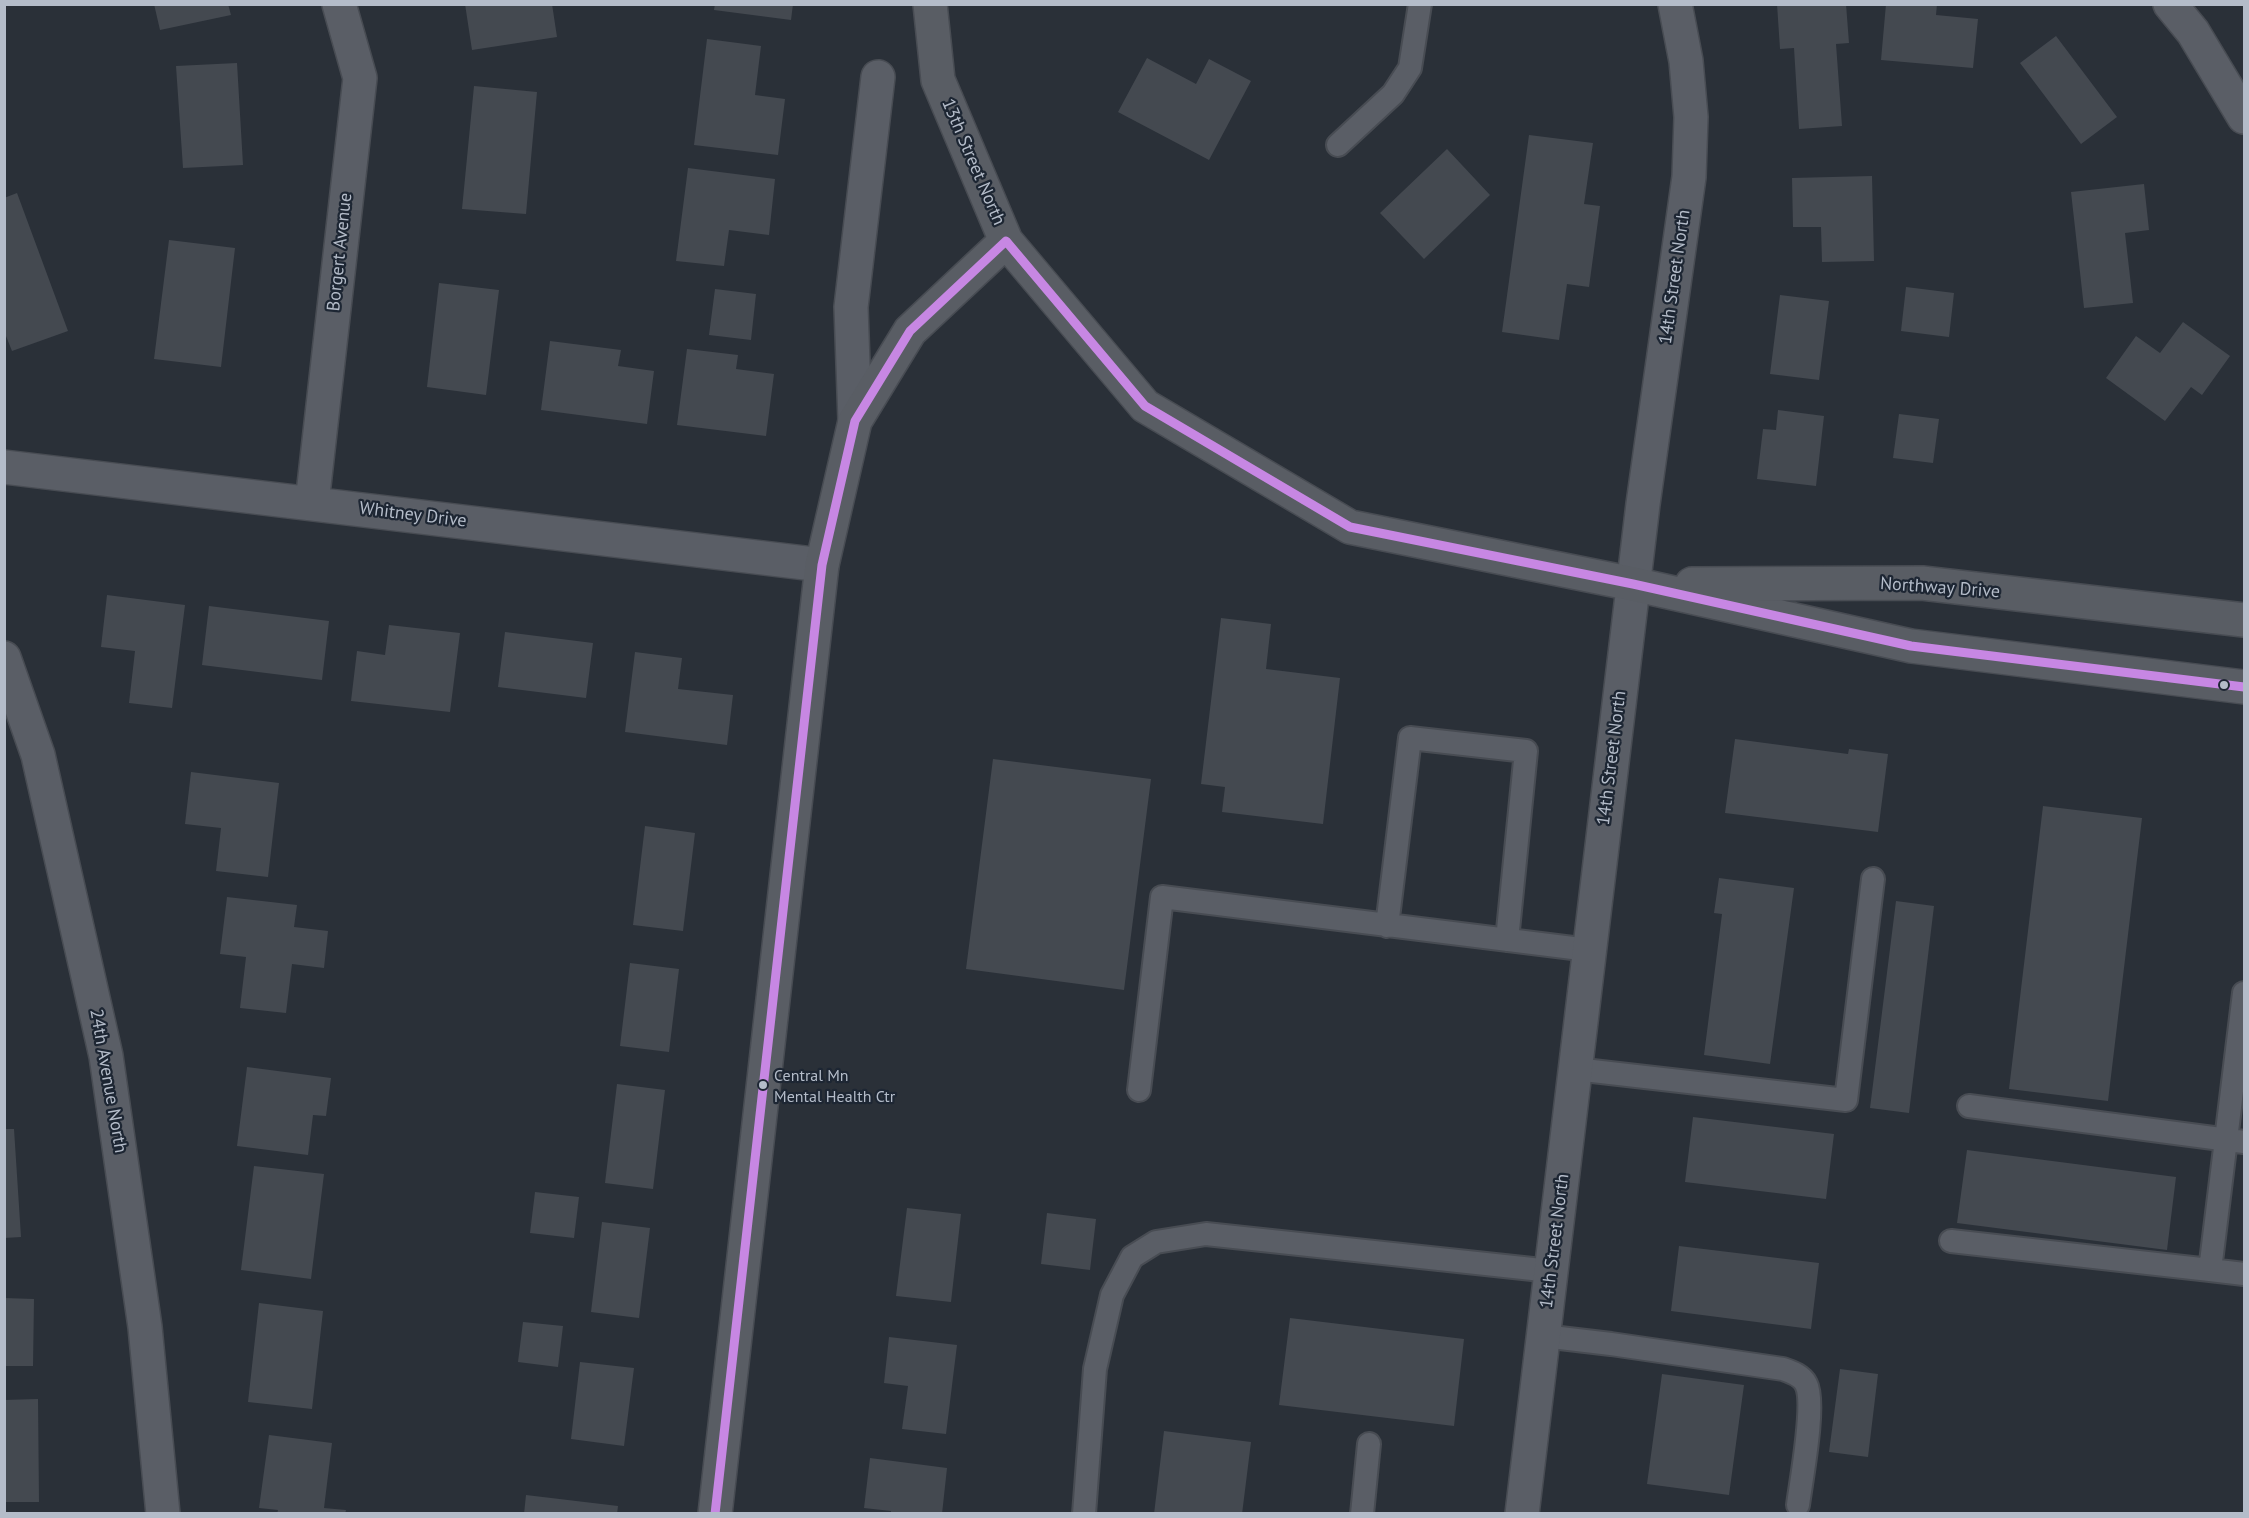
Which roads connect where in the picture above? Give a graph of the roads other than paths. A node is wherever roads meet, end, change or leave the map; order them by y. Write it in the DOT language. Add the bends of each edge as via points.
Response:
graph roads {
  1 [pos="339,4"];
  2 [pos="930,4"];
  3 [pos="1420,4"];
  4 [pos="1674,4"];
  5 [pos="2170,4"];
  6 [pos="878,76"];
  7 [pos="2244,117"];
  8 [pos="1338,145"];
  9 [pos="1006,241"];
  10 [pos="855,421"];
  11 [pos="4,467"];
  12 [pos="312,503"];
  13 [pos="822,566"];
  14 [pos="1633,584"];
  15 [pos="2244,621"];
  16 [pos="4,658"];
  17 [pos="2244,687"];
  18 [pos="1873,879"];
  19 [pos="1387,926"];
  20 [pos="1507,940"];
  21 [pos="1589,950"];
  22 [pos="2244,1008"];
  23 [pos="1575,1069"];
  24 [pos="1139,1090"];
  25 [pos="1969,1106"];
  26 [pos="2236,1140"];
  27 [pos="1951,1241"];
  28 [pos="2210,1270"];
  29 [pos="1551,1271"];
  30 [pos="2244,1274"];
  31 [pos="1543,1336"];
  32 [pos="1369,1444"];
  33 [pos="1798,1505"];
  34 [pos="163,1514"];
  35 [pos="715,1514"];
  36 [pos="1084,1514"];
  37 [pos="1362,1514"];
  38 [pos="1522,1514"];
  1 -- 12 [label="street, Borgert Avenue" via="360,78"];
  2 -- 9 [label="street, 13th Street North" via="938,80"];
  3 -- 8 [label="lane" via="1410,68 1393,94"];
  4 -- 14 [label="street, 14th Street North" via="1686,61 1691,117 1689,177"];
  5 -- 7 [label="street" via="2193,32"];
  6 -- 10 [label="street" via="851,307"];
  9 -- 10 [label="street, 13th Street North" via="910,331"];
  9 -- 14 [label="street, Northway Drive" via="1145,406 1350,527"];
  10 -- 13 [label="street, 13th Street North"];
  11 -- 12 [label="street, Whitney Drive"];
  12 -- 13 [label="street, Whitney Drive"];
  13 -- 35 [label="street, 13th Street North"];
  14 -- 15 [label="street, Northway Drive" via="1922,583"];
  14 -- 17 [label="street, Northway Drive" via="1911,646"];
  14 -- 21 [label="street, 14th Street North"];
  16 -- 34 [label="street, 24th Avenue North" via="38,755 106,1056 145,1327"];
  18 -- 23 [label="lane" via="1846,1100"];
  19 -- 20 [label="lane"];
  19 -- 20 [label="lane" via="1410,738 1526,752"];
  19 -- 24 [label="lane" via="1162,897"];
  20 -- 21 [label="lane"];
  21 -- 23 [label="street, 14th Street North"];
  22 -- 26 [label="lane"];
  23 -- 29 [label="street, 14th Street North"];
  25 -- 26 [label="lane"];
  26 -- 28 [label="lane"];
  27 -- 28 [label="lane"];
  28 -- 30 [label="lane"];
  29 -- 31 [label="street, 14th Street North"];
  29 -- 36 [label="lane" via="1206,1234 1156,1242 1131,1257 1112,1295 1095,1370"];
  31 -- 33 [label="lane" via="1772,1367 1797,1374 1806,1383 1809,1395"];
  31 -- 38 [label="street, 14th Street North"];
  32 -- 37 [label="lane"];
}
